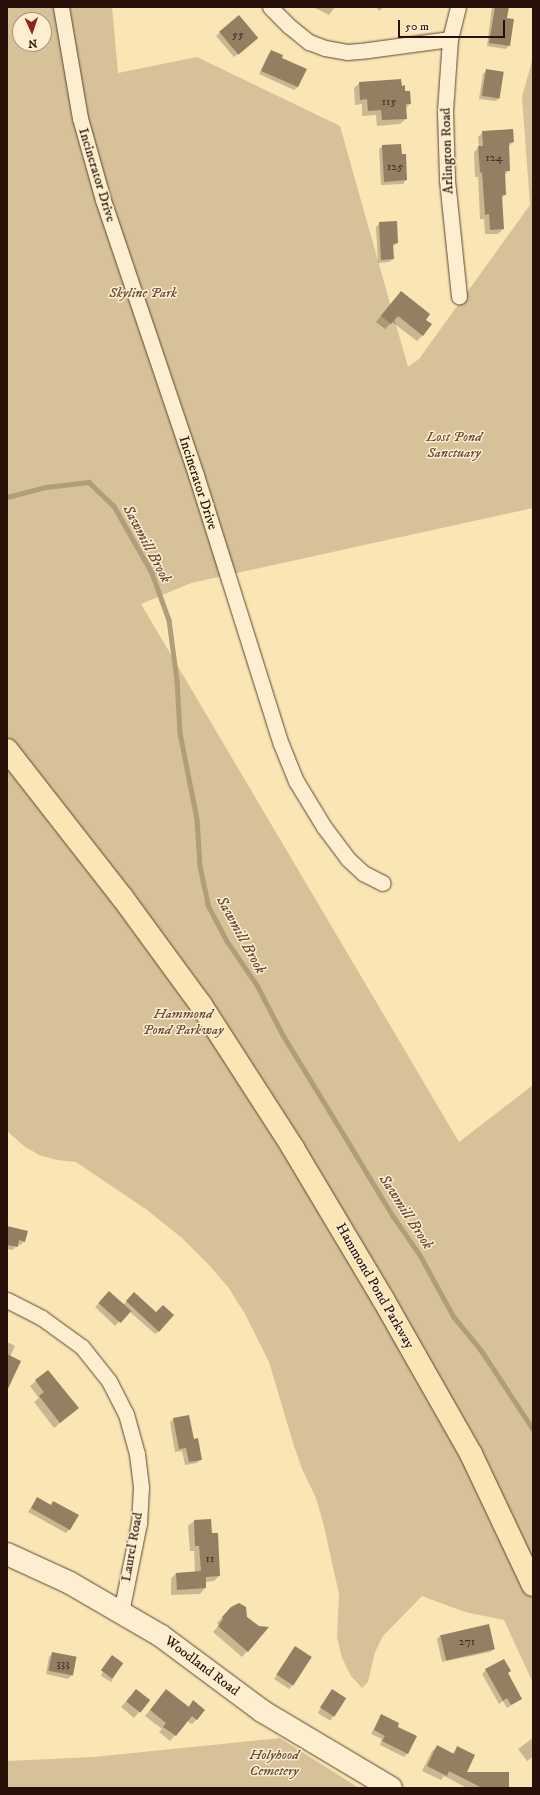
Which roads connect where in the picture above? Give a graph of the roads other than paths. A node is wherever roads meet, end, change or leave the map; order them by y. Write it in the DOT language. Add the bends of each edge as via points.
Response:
graph roads {
  1 [pos="61,7"];
  2 [pos="270,7"];
  3 [pos="458,7"];
  4 [pos="450,39"];
  5 [pos="458,296"];
  6 [pos="7,750"];
  7 [pos="382,883"];
  8 [pos="7,1300"];
  9 [pos="7,1554"];
  10 [pos="533,1585"];
  11 [pos="121,1612"];
  12 [pos="391,1788"];
  1 -- 7 [label="street, Incinerator Drive" via="80,118 104,200 196,475 281,744 296,781 324,827 348,859 363,873"];
  2 -- 4 [label="street" via="309,42 347,52"];
  3 -- 4 [label="street, Arlington Road"];
  4 -- 5 [label="street, Arlington Road" via="445,111 447,180"];
  6 -- 10 [label="main road, Hammond Pond Parkway" via="122,897 201,1005 293,1148 471,1454"];
  8 -- 11 [label="street, Laurel Road" via="42,1318 82,1347 109,1381 126,1414 137,1454 141,1487 139,1522"];
  9 -- 11 [label="street, Woodland Road" via="70,1583"];
  11 -- 12 [label="street, Woodland Road" via="161,1636 262,1711"];
}
